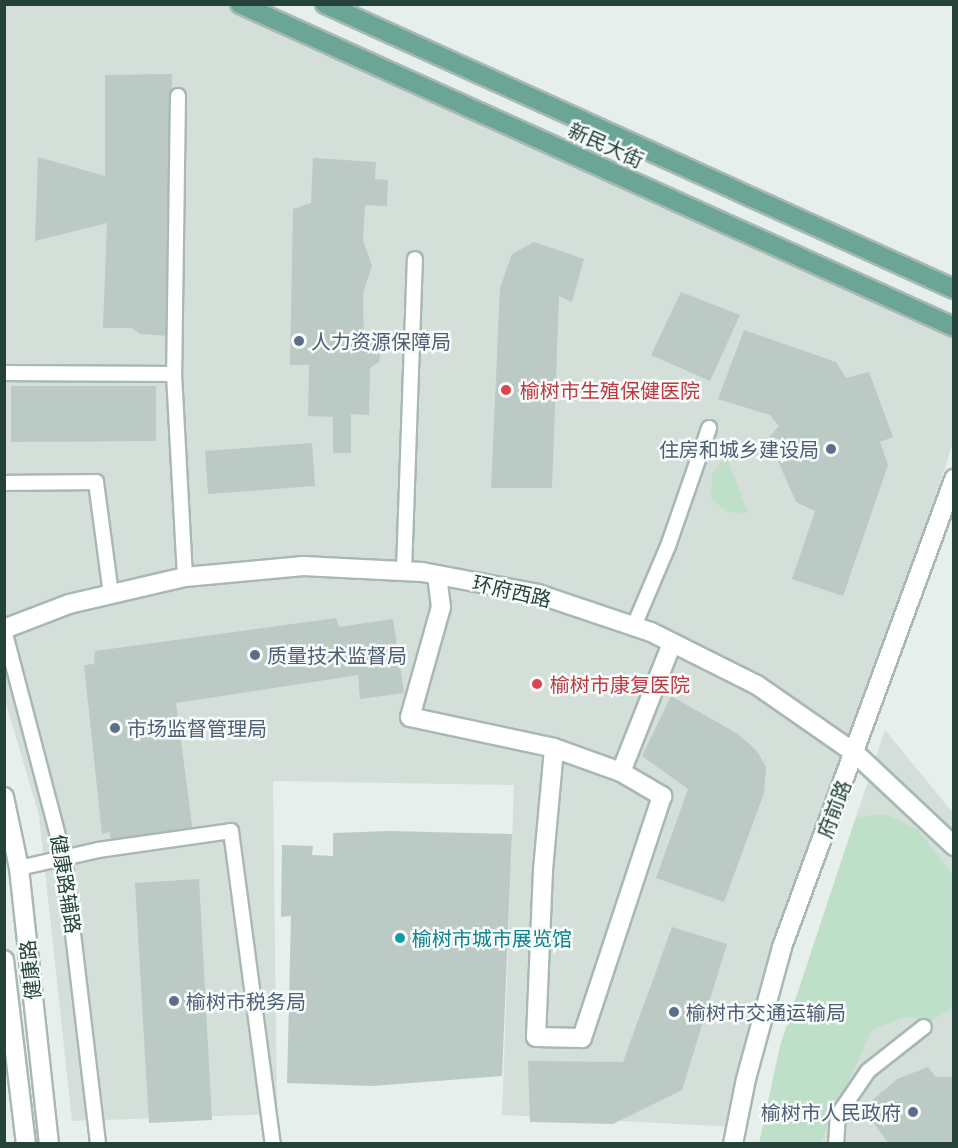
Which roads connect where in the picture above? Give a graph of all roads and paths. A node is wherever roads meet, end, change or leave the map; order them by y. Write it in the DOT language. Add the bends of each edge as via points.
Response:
graph roads {
  1 [pos="240,4"];
  2 [pos="325,4"];
  3 [pos="178,96"];
  4 [pos="415,259"];
  5 [pos="954,289"];
  6 [pos="954,327"];
  7 [pos="4,374"];
  8 [pos="174,374"];
  9 [pos="709,428"];
  10 [pos="954,479"];
  11 [pos="4,483"];
  12 [pos="404,571"];
  13 [pos="437,575"];
  14 [pos="184,577"];
  15 [pos="111,594"];
  16 [pos="634,626"];
  17 [pos="4,629"];
  18 [pos="672,643"];
  19 [pos="554,748"];
  20 [pos="855,753"];
  21 [pos="621,772"];
  22 [pos="4,796"];
  23 [pos="954,846"];
  24 [pos="64,858"];
  25 [pos="19,868"];
  26 [pos="4,960"];
  27 [pos="924,1027"];
  28 [pos="26,1143"];
  29 [pos="49,1143"];
  30 [pos="98,1143"];
  31 [pos="273,1143"];
  32 [pos="733,1143"];
  33 [pos="836,1143"];
  1 -- 6 [label="main road, 新民大街"];
  2 -- 5 [label="main road, 新民大街"];
  3 -- 8 [label="lane"];
  4 -- 12 [label="lane"];
  7 -- 8 [label="lane"];
  8 -- 14 [label="lane"];
  9 -- 16 [label="lane" via="668,546"];
  10 -- 20 [label="street, 府前路"];
  11 -- 15 [label="lane" via="96,482"];
  12 -- 13 [label="street, 环府西路"];
  12 -- 14 [label="street, 环府西路" via="303,566"];
  13 -- 16 [label="street, 环府西路" via="538,594"];
  13 -- 19 [label="street" via="441,607 410,717"];
  14 -- 15 [label="street, 环府西路"];
  15 -- 17 [label="street, 环府西路" via="69,604"];
  16 -- 18 [label="street, 环府西路"];
  17 -- 24 [label="lane, 健康路辅路"];
  18 -- 20 [label="street, 环府西路" via="757,685"];
  18 -- 21 [label="street"];
  19 -- 21 [label="street"];
  19 -- 21 [label="street" via="543,870 536,1037 582,1038 662,796"];
  20 -- 23 [label="street, 环府西路"];
  20 -- 32 [label="street, 府前路" via="782,947"];
  22 -- 25 [label="street, 健康路"];
  24 -- 25 [label="lane"];
  24 -- 30 [label="lane, 健康路辅路"];
  24 -- 31 [label="lane" via="231,831"];
  25 -- 29 [label="street, 健康路"];
  26 -- 28 [label="street, 健康路"];
  27 -- 33 [label="lane" via="868,1071 838,1115"];
}
